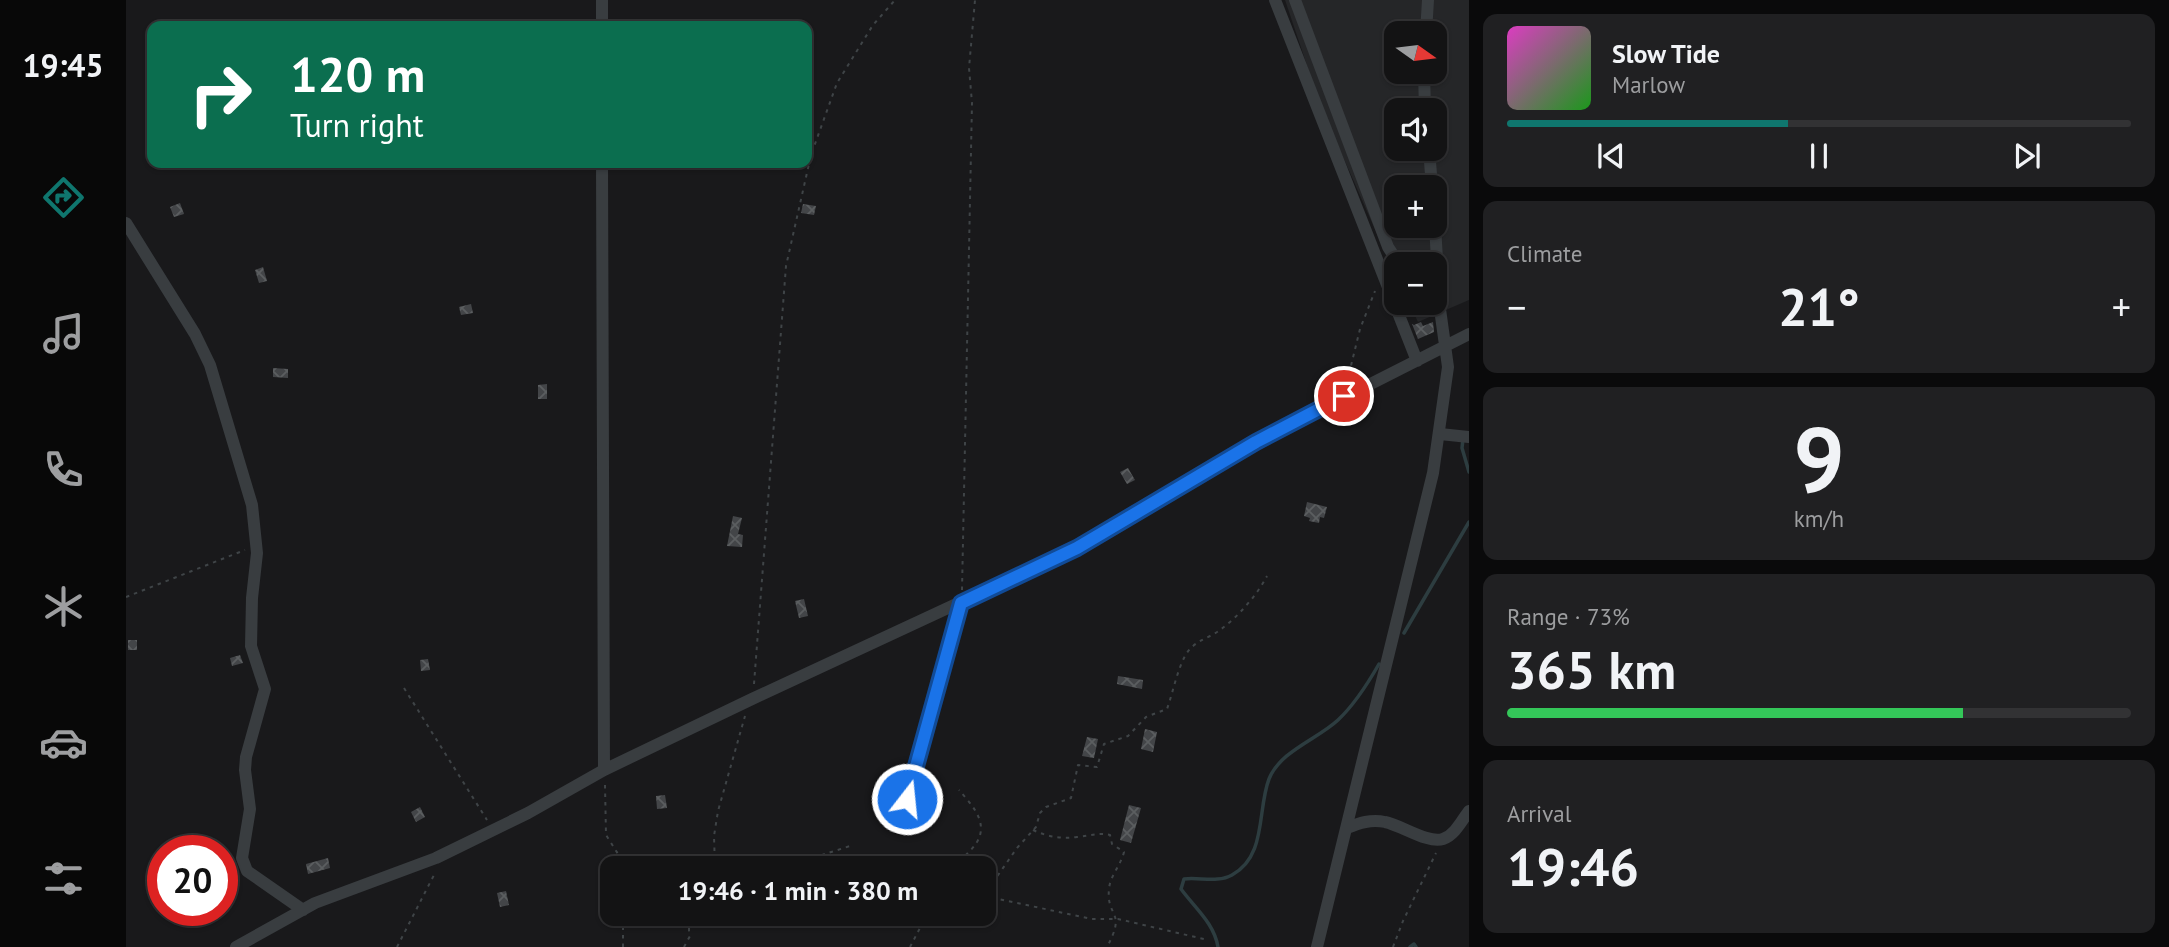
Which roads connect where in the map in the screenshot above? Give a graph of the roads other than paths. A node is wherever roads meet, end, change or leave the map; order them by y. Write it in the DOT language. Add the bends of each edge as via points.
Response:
graph roads {
  1 [pos="602,0"];
  2 [pos="1275,0"];
  3 [pos="1295,0"];
  4 [pos="1428,0"];
  5 [pos="602,21"];
  6 [pos="1427,21"];
  7 [pos="602,168"];
  8 [pos="126,223"];
  9 [pos="1391,252"];
  10 [pos="1438,315"];
  11 [pos="1469,334"];
  12 [pos="1447,345"];
  13 [pos="1416,361"];
  14 [pos="1440,434"];
  15 [pos="1469,437"];
  16 [pos="961,603"];
  17 [pos="604,770"];
  18 [pos="907,799"];
  19 [pos="1469,811"];
  20 [pos="1347,828"];
  21 [pos="303,910"];
  22 [pos="236,947"];
  23 [pos="1317,947"];
  1 -- 5 [label="street"];
  2 -- 13 [label="street"];
  3 -- 9 [label="street"];
  4 -- 6 [label="street"];
  7 -- 17 [label="street"];
  8 -- 21 [label="street" via="210,365 252,505 257,545 251,646 265,690 246,757 250,808 242,858 247,871"];
  10 -- 12 [label="street"];
  11 -- 12 [label="street"];
  12 -- 13 [label="street"];
  12 -- 14 [label="street"];
  13 -- 16 [label="street" via="1256,442 1077,548"];
  14 -- 15 [label="street"];
  14 -- 20 [label="street"];
  16 -- 17 [label="street"];
  16 -- 18 [label="street"];
  17 -- 21 [label="street" via="436,858"];
  19 -- 20 [label="street" via="1455,832 1443,839 1428,839 1387,822 1367,821"];
  20 -- 23 [label="street"];
  21 -- 22 [label="street"];
}
